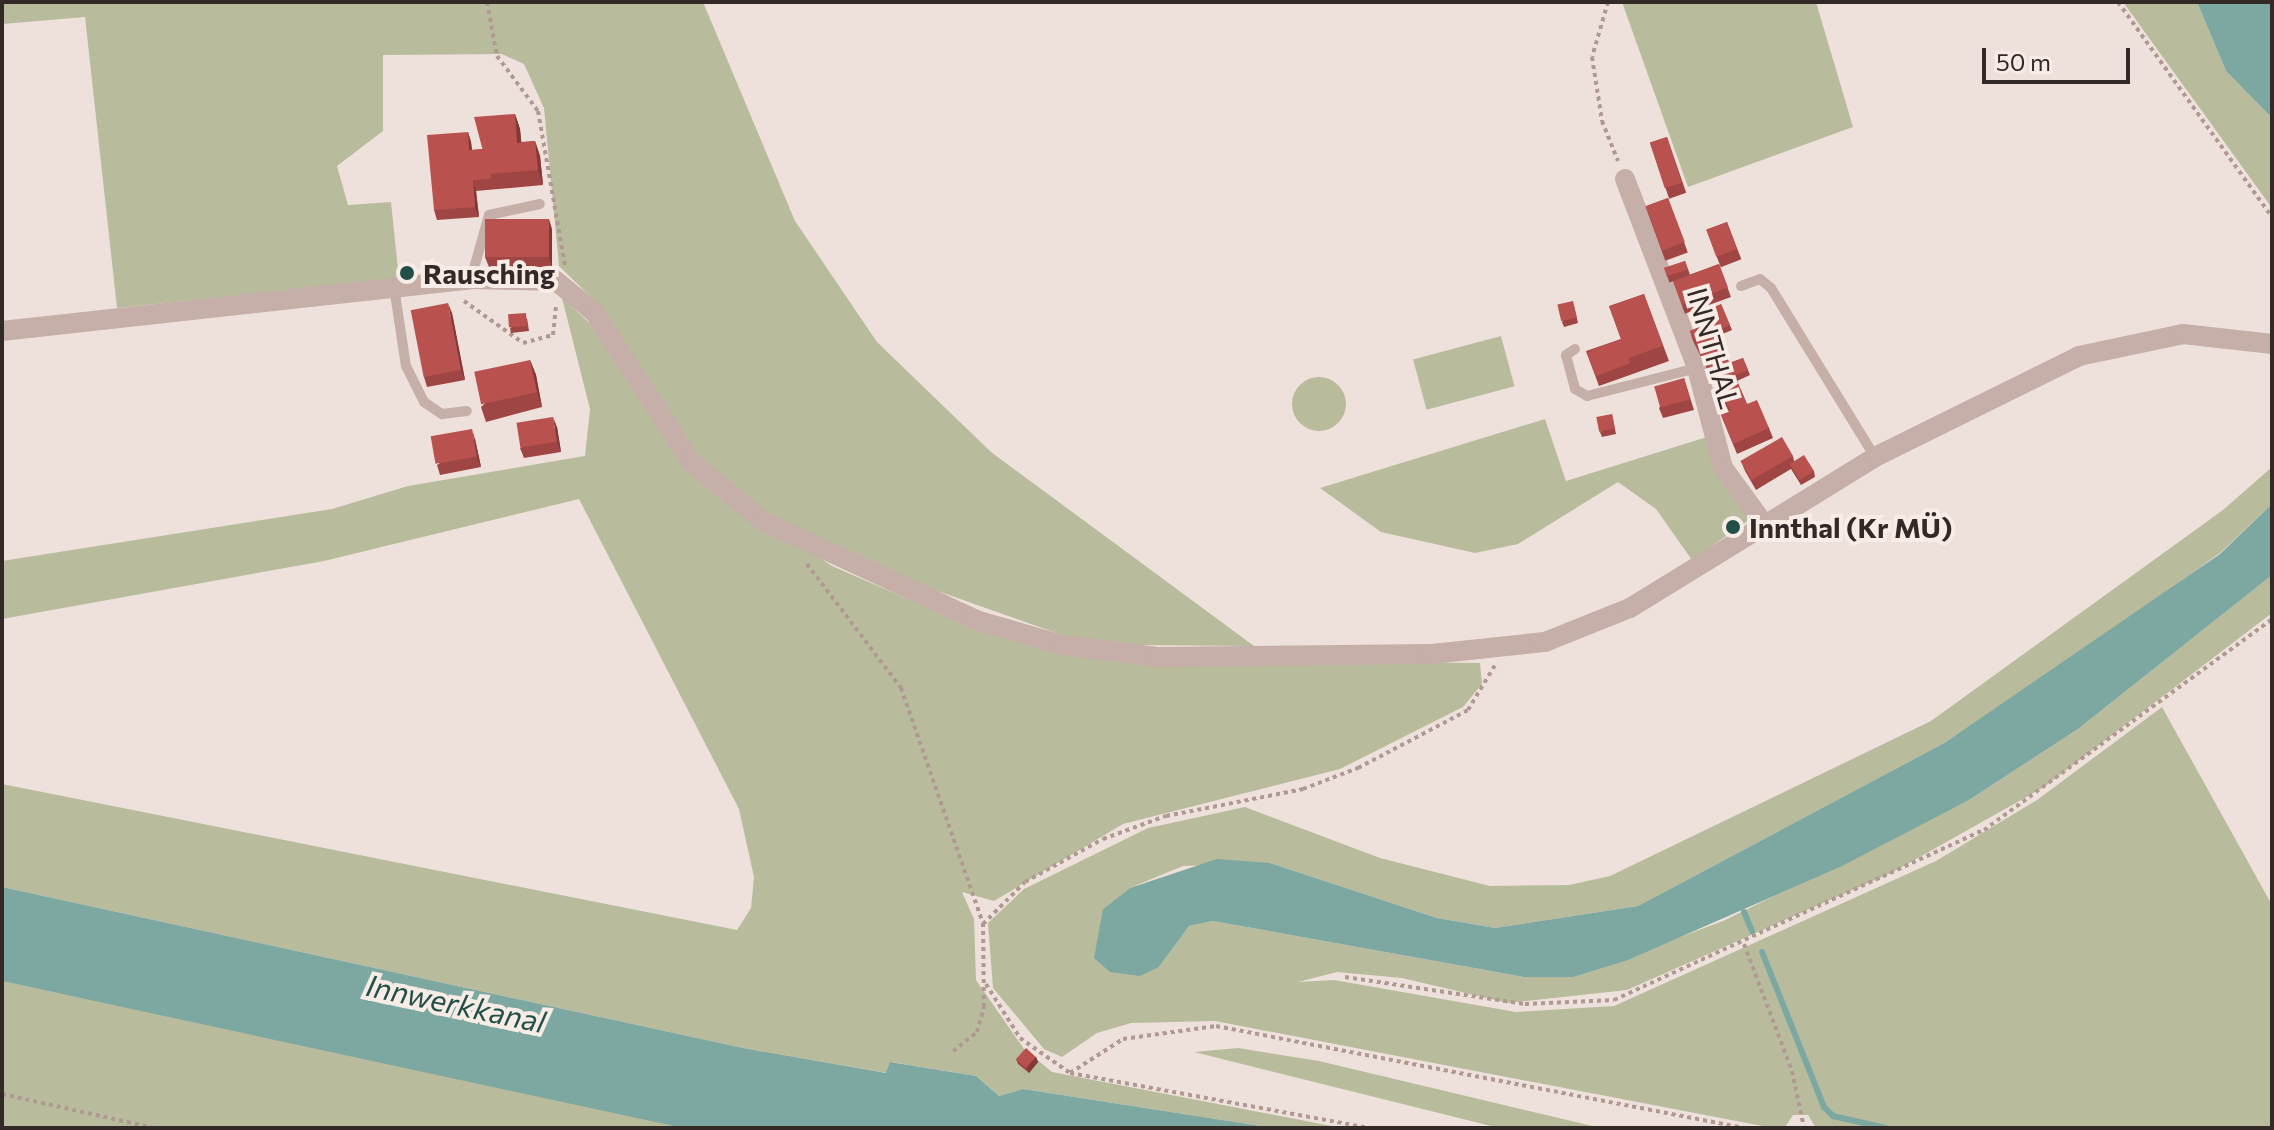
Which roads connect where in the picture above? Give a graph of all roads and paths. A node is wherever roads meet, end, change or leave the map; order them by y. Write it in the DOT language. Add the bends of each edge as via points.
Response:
graph roads {
  1 [pos="487,2"];
  2 [pos="1608,2"];
  3 [pos="2118,2"];
  4 [pos="1625,179"];
  5 [pos="540,204"];
  6 [pos="2272,217"];
  7 [pos="471,279"];
  8 [pos="559,282"];
  9 [pos="1741,286"];
  10 [pos="394,287"];
  11 [pos="452,299"];
  12 [pos="2,331"];
  13 [pos="2272,344"];
  14 [pos="1575,349"];
  15 [pos="1697,368"];
  16 [pos="467,411"];
  17 [pos="1875,457"];
  18 [pos="1764,524"];
  19 [pos="781,530"];
  20 [pos="2272,619"];
  21 [pos="1497,649"];
  22 [pos="983,924"];
  23 [pos="1744,943"];
  24 [pos="1345,977"];
  25 [pos="984,980"];
  26 [pos="953,1051"];
  27 [pos="1070,1073"];
  28 [pos="2,1094"];
  29 [pos="154,1128"];
  30 [pos="1369,1128"];
  31 [pos="1744,1128"];
  32 [pos="1804,1128"];
  1 -- 8 [label="path" via="497,56 538,111 564,249"];
  2 -- 4 [label="path" via="1592,57 1594,88"];
  3 -- 6 [label="path"];
  4 -- 15 [label="street, INNTHAL"];
  5 -- 7 [label="lane" via="489,215"];
  7 -- 8 [label="street"];
  7 -- 10 [label="street"];
  8 -- 11 [label="path" via="557,327 532,344 508,338 478,307"];
  8 -- 19 [label="street" via="595,313 691,462"];
  9 -- 17 [label="lane" via="1760,279 1771,288"];
  10 -- 12 [label="street"];
  10 -- 16 [label="lane" via="406,366 419,394 442,414"];
  13 -- 17 [label="street" via="2183,334 2116,345 2029,377"];
  14 -- 15 [label="lane" via="1566,355 1575,389 1587,396"];
  15 -- 18 [label="street, INNTHAL" via="1723,468"];
  17 -- 18 [label="street"];
  18 -- 21 [label="street" via="1605,621"];
  19 -- 21 [label="street" via="976,620 1087,649 1157,657"];
  19 -- 22 [label="path" via="901,688"];
  20 -- 23 [label="path" via="1984,830"];
  21 -- 22 [label="path" via="1483,695 1431,732 1303,789 1166,816 1103,839 1025,882"];
  22 -- 25 [label="path"];
  23 -- 24 [label="path" via="1614,1000 1574,1007"];
  23 -- 32 [label="path" via="1792,1071"];
  25 -- 26 [label="path" via="977,1032"];
  25 -- 27 [label="path" via="1020,1038"];
  27 -- 30 [label="path"];
  27 -- 31 [label="path" via="1123,1039 1216,1026"];
  28 -- 29 [label="path"];
}
